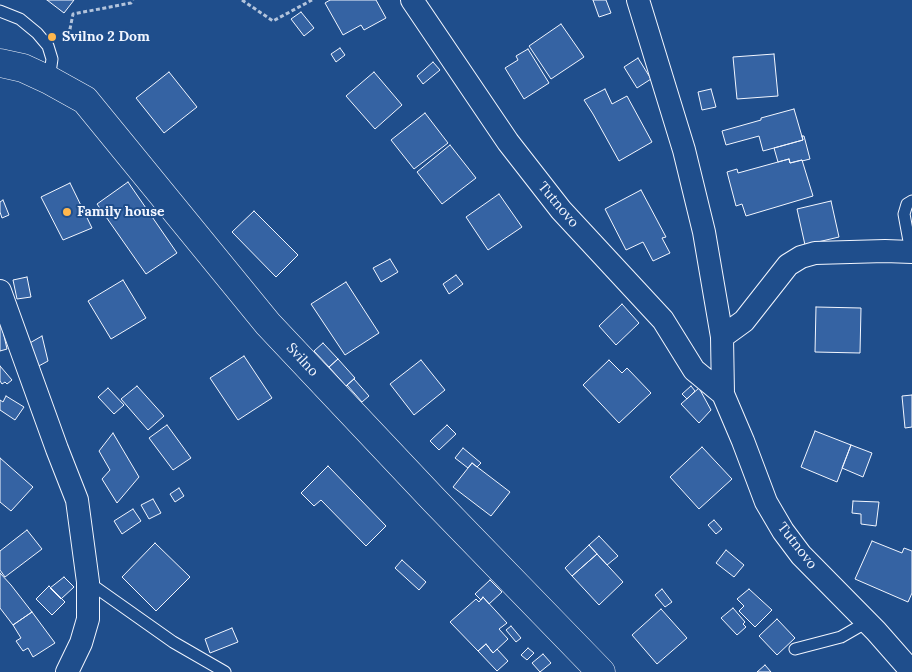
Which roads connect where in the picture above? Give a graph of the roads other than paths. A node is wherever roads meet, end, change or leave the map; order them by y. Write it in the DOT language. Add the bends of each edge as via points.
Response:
graph roads {
  1 [pos="412,0"];
  2 [pos="638,0"];
  3 [pos="0,11"];
  4 [pos="0,63"];
  5 [pos="49,80"];
  6 [pos="912,201"];
  7 [pos="911,252"];
  8 [pos="0,290"];
  9 [pos="722,337"];
  10 [pos="723,394"];
  11 [pos="88,582"];
  12 [pos="867,622"];
  13 [pos="795,649"];
  14 [pos="67,672"];
  15 [pos="224,672"];
  16 [pos="601,672"];
  17 [pos="912,672"];
  1 -- 10 [label="street, Tutnovo" via="508,142 561,210 663,320 694,370"];
  2 -- 9 [label="street, Tutnovo" via="684,150 704,232"];
  3 -- 5 [label="lane" via="20,19 48,46 52,59"];
  4 -- 5 [label="main road, Svilno" via="23,68"];
  5 -- 16 [label="main road, Svilno" via="85,100 268,324"];
  6 -- 7 [label="lane" via="907,204 904,214"];
  7 -- 9 [label="street" via="815,253 801,257 788,265 744,321"];
  8 -- 11 [label="street" via="77,500"];
  9 -- 10 [label="street, Tutnovo"];
  10 -- 12 [label="street, Tutnovo" via="766,502 783,530 801,555"];
  11 -- 14 [label="street" via="88,619 82,644"];
  11 -- 15 [label="lane" via="173,642"];
  12 -- 13 [label="lane" via="841,637"];
  12 -- 17 [label="street, Tutnovo"];
}
